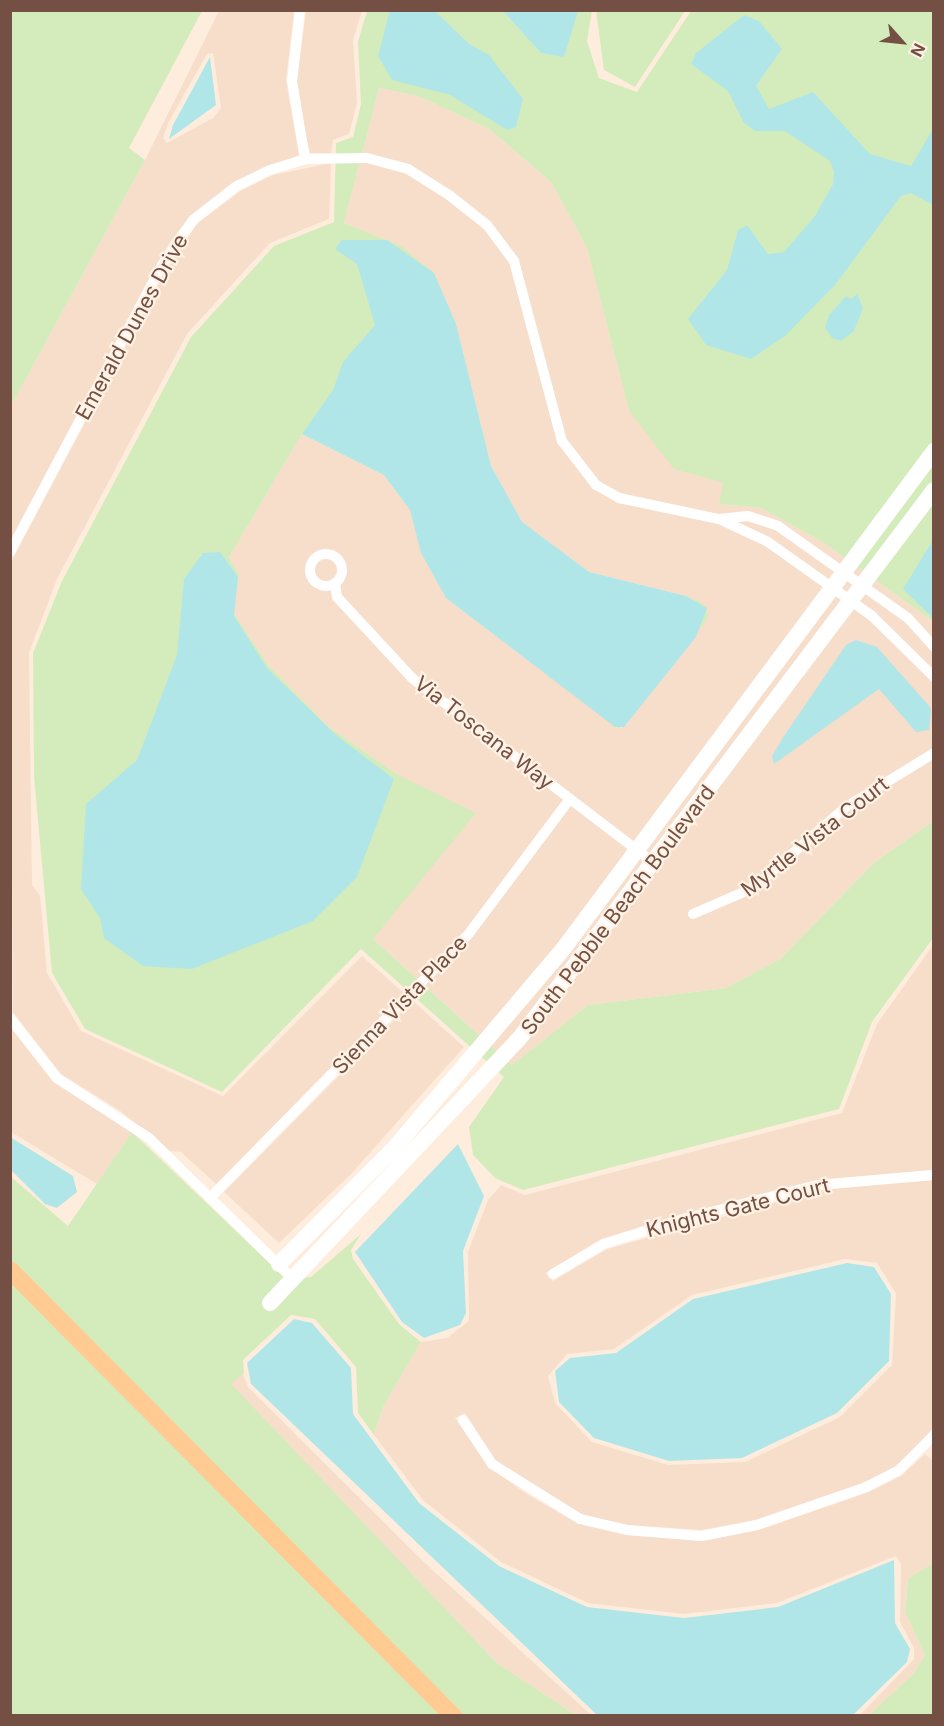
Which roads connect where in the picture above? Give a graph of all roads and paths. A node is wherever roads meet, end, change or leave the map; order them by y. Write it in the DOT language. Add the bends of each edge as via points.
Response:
graph roads {
  1 [pos="300,10"];
  2 [pos="305,159"];
  3 [pos="933,451"];
  4 [pos="933,490"];
  5 [pos="719,519"];
  6 [pos="10,552"];
  7 [pos="847,573"];
  8 [pos="334,583"];
  9 [pos="864,585"];
  10 [pos="836,588"];
  11 [pos="852,601"];
  12 [pos="921,632"];
  13 [pos="796,640"];
  14 [pos="907,646"];
  15 [pos="933,647"];
  16 [pos="813,653"];
  17 [pos="933,677"];
  18 [pos="933,753"];
  19 [pos="570,799"];
  20 [pos="637,850"];
  21 [pos="654,863"];
  22 [pos="693,914"];
  23 [pos="10,1018"];
  24 [pos="481,1050"];
  25 [pos="498,1064"];
  26 [pos="933,1175"];
  27 [pos="212,1196"];
  28 [pos="279,1264"];
  29 [pos="10,1270"];
  30 [pos="553,1274"];
  31 [pos="294,1280"];
  32 [pos="270,1303"];
  33 [pos="463,1420"];
  34 [pos="933,1435"];
  35 [pos="929,1451"];
  36 [pos="453,1716"];
  1 -- 2 [label="street" via="292,81"];
  2 -- 5 [label="street, Emerald Dunes Drive" via="367,158 408,170 488,225 514,261 562,441 578,465 596,485 619,498"];
  2 -- 6 [label="street, Emerald Dunes Drive" via="237,186 187,228 162,265"];
  3 -- 7 [label="street, South Pebble Beach Boulevard"];
  4 -- 9 [label="street, South Pebble Beach Boulevard"];
  5 -- 7 [label="street, Emerald Dunes Drive" via="748,516 778,526"];
  5 -- 10 [label="street, Emerald Dunes Drive" via="768,542"];
  7 -- 9 [label="street, Emerald Dunes Drive"];
  7 -- 10 [label="street, South Pebble Beach Boulevard"];
  8 -- 19 [label="street, Via Toscana Way" via="337,597 412,678"];
  9 -- 11 [label="street, South Pebble Beach Boulevard"];
  9 -- 12 [label="street, Emerald Dunes Drive"];
  10 -- 11 [label="street, Emerald Dunes Drive"];
  10 -- 13 [label="street, South Pebble Beach Boulevard"];
  11 -- 14 [label="street, Emerald Dunes Drive"];
  11 -- 16 [label="street, South Pebble Beach Boulevard"];
  12 -- 14 [label="street"];
  12 -- 15 [label="street, Emerald Dunes Drive"];
  13 -- 16 [label="street"];
  13 -- 20 [label="street, South Pebble Beach Boulevard"];
  14 -- 17 [label="street, Emerald Dunes Drive"];
  16 -- 21 [label="street, South Pebble Beach Boulevard"];
  18 -- 22 [label="street, Myrtle Vista Court" via="846,807 753,888"];
  19 -- 20 [label="street, Via Toscana Way"];
  19 -- 27 [label="street, Sienna Vista Place" via="455,950"];
  20 -- 21 [label="street, Via Toscana Way"];
  20 -- 24 [label="street, South Pebble Beach Boulevard"];
  21 -- 25 [label="street, South Pebble Beach Boulevard"];
  23 -- 27 [label="street" via="57,1078 116,1113"];
  24 -- 25 [label="street"];
  24 -- 28 [label="street, South Pebble Beach Boulevard"];
  25 -- 31 [label="street, South Pebble Beach Boulevard"];
  26 -- 30 [label="street, Knights Gate Court" via="819,1185 684,1219 604,1244"];
  27 -- 28 [label="street"];
  28 -- 31 [label="street"];
  29 -- 36 [label="main road"];
  31 -- 32 [label="street, South Pebble Beach Boulevard"];
  33 -- 35 [label="street" via="492,1464 579,1519 627,1530 702,1536 757,1525 866,1487"];
  34 -- 35 [label="street"];
}
